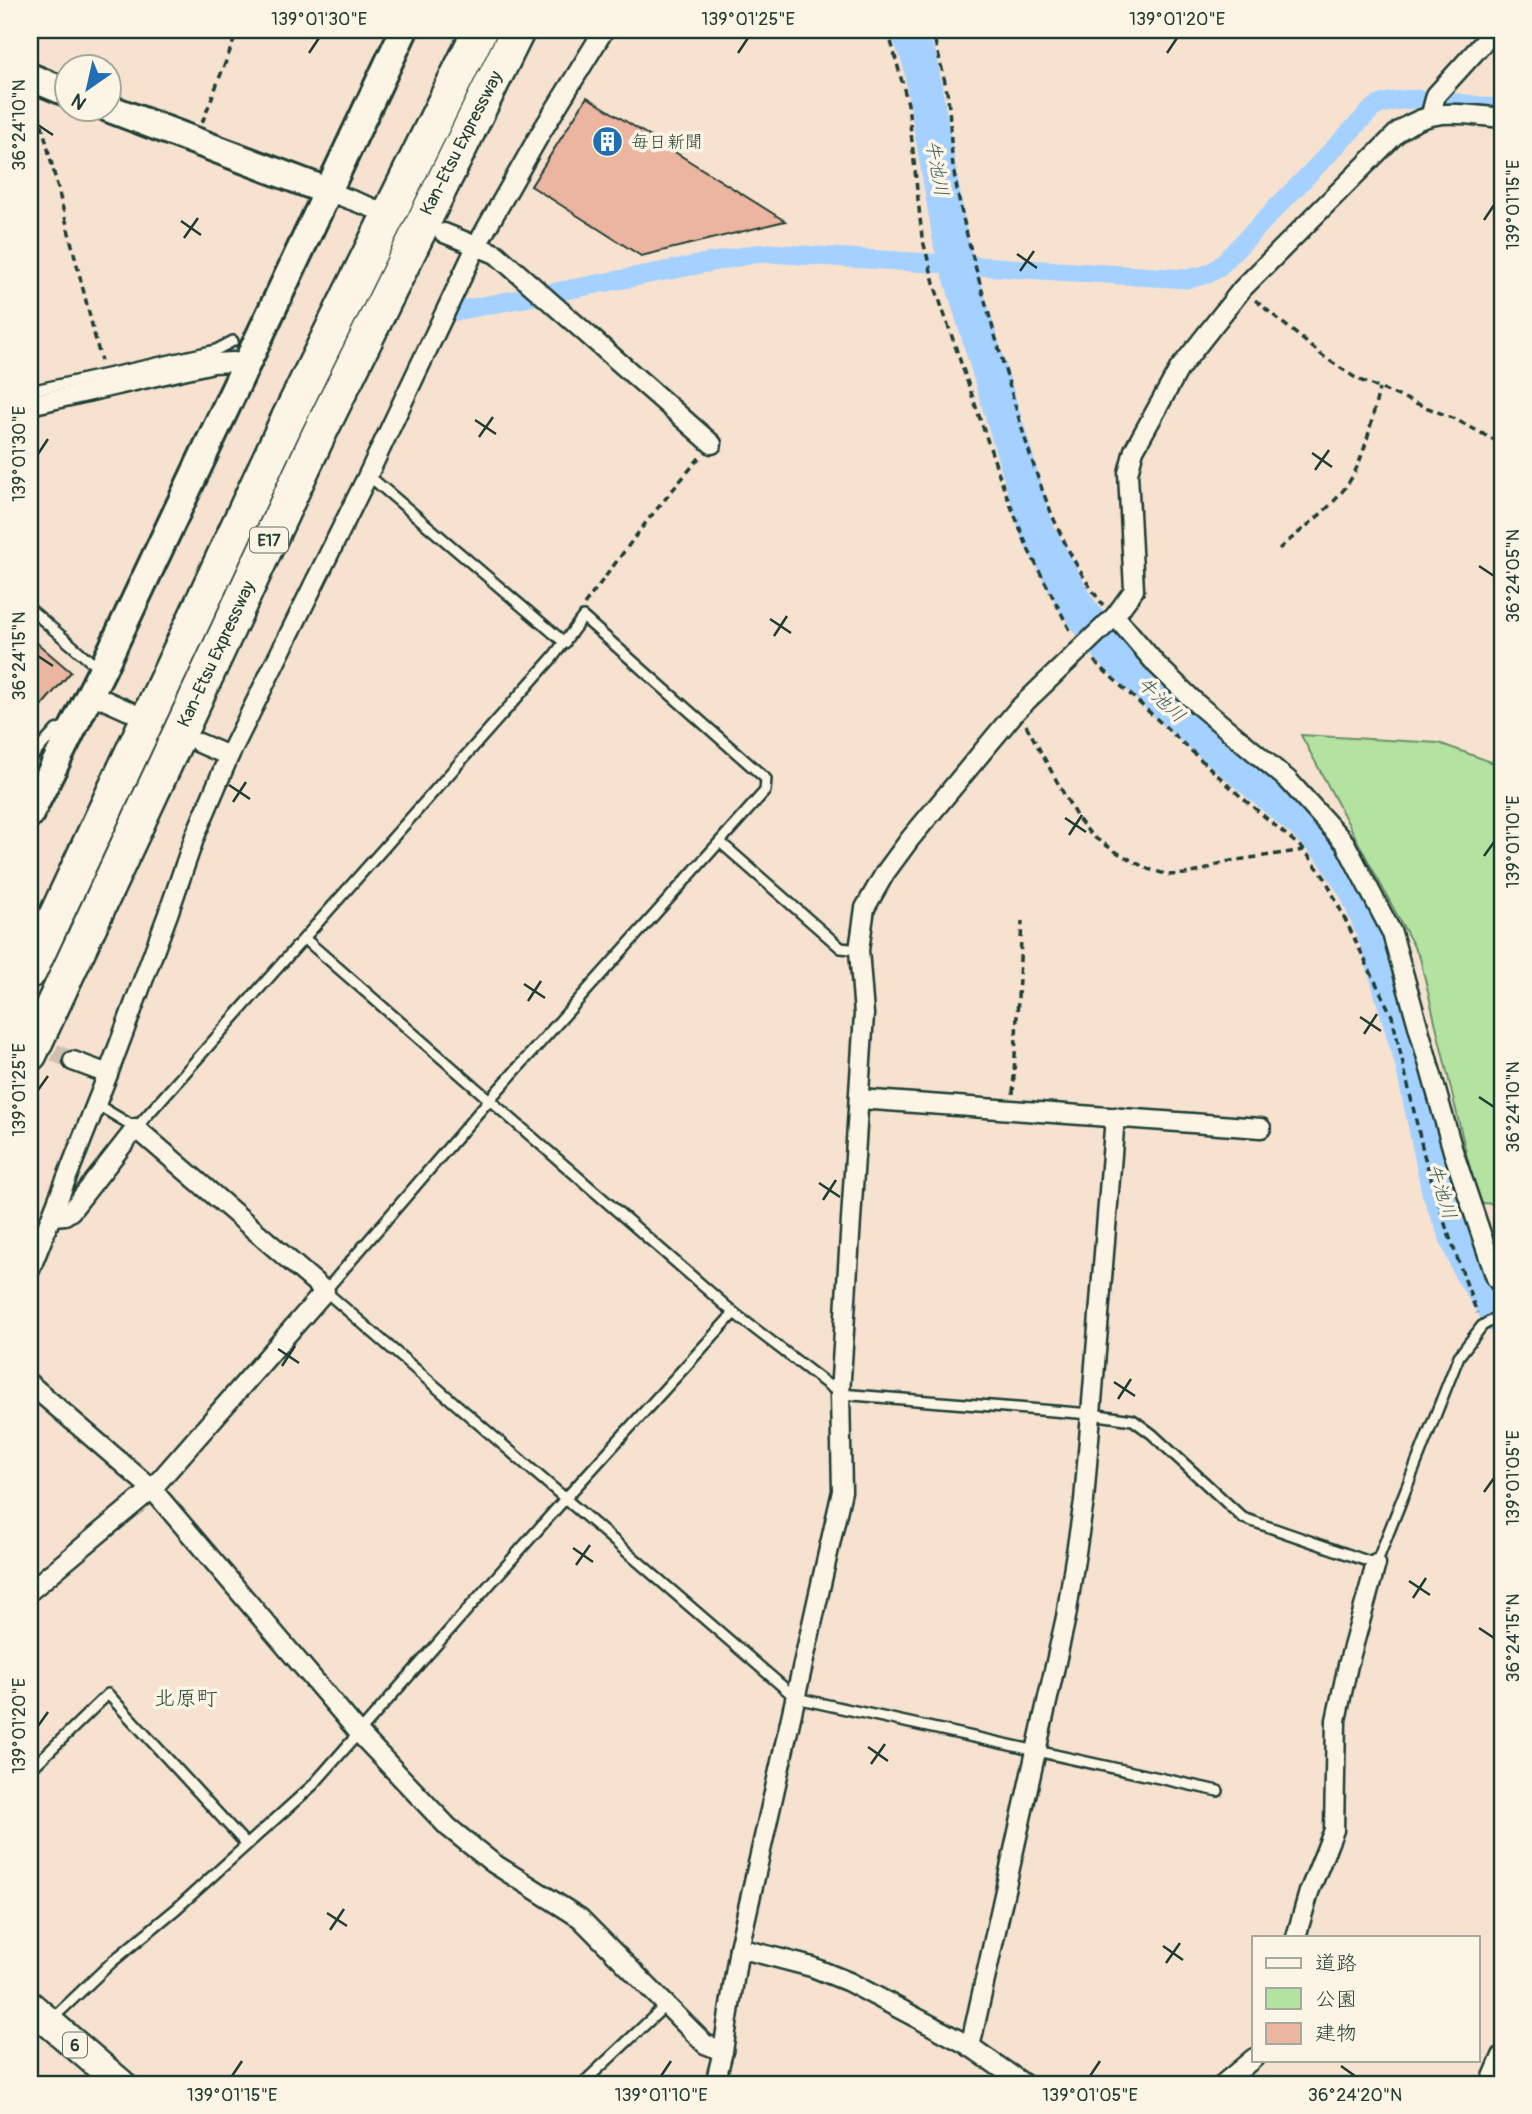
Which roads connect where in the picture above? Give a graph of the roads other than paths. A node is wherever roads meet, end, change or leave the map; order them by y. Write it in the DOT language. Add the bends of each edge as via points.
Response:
graph roads {
  1 [pos="404,30"];
  2 [pos="480,30"];
  3 [pos="518,30"];
  4 [pos="604,30"];
  5 [pos="1495,30"];
  6 [pos="30,77"];
  7 [pos="52,86"];
  8 [pos="122,113"];
  9 [pos="1431,114"];
  10 [pos="1502,118"];
  11 [pos="327,191"];
  12 [pos="370,206"];
  13 [pos="444,233"];
  14 [pos="477,245"];
  15 [pos="233,341"];
  16 [pos="246,366"];
  17 [pos="30,391"];
  18 [pos="30,405"];
  19 [pos="712,444"];
  20 [pos="368,475"];
  21 [pos="30,609"];
  22 [pos="1112,619"];
  23 [pos="565,643"];
  24 [pos="103,668"];
  25 [pos="91,694"];
  26 [pos="130,711"];
  27 [pos="74,728"];
  28 [pos="200,743"];
  29 [pos="229,756"];
  30 [pos="30,760"];
  31 [pos="30,814"];
  32 [pos="720,842"];
  33 [pos="305,939"];
  34 [pos="859,950"];
  35 [pos="30,971"];
  36 [pos="30,1054"];
  37 [pos="73,1061"];
  38 [pos="108,1074"];
  39 [pos="491,1099"];
  40 [pos="859,1099"];
  41 [pos="96,1104"];
  42 [pos="1115,1117"];
  43 [pos="136,1128"];
  44 [pos="1261,1128"];
  45 [pos="53,1216"];
  46 [pos="30,1270"];
  47 [pos="1502,1286"];
  48 [pos="326,1291"];
  49 [pos="734,1313"];
  50 [pos="1502,1314"];
  51 [pos="30,1384"];
  52 [pos="840,1394"];
  53 [pos="1091,1414"];
  54 [pos="152,1489"];
  55 [pos="564,1500"];
  56 [pos="1376,1564"];
  57 [pos="30,1591"];
  58 [pos="796,1698"];
  59 [pos="360,1734"];
  60 [pos="1037,1752"];
  61 [pos="30,1770"];
  62 [pos="1218,1791"];
  63 [pos="246,1844"];
  64 [pos="1296,1936"];
  65 [pos="739,1948"];
  66 [pos="666,2005"];
  67 [pos="37,2017"];
  68 [pos="970,2047"];
  69 [pos="723,2051"];
  70 [pos="1502,2056"];
  71 [pos="1252,2060"];
  72 [pos="121,2084"];
  73 [pos="582,2084"];
  74 [pos="715,2084"];
  75 [pos="1024,2084"];
  76 [pos="1223,2084"];
  77 [pos="1490,2084"];
  1 -- 11 [label="street"];
  2 -- 35 [label="highway, Kan-Etsu Expressway / E17" via="286,422"];
  3 -- 36 [label="highway, Kan-Etsu Expressway / E17" via="318,436"];
  4 -- 14 [label="street"];
  5 -- 9 [label="street" via="1436,95"];
  6 -- 7 [label="street"];
  8 -- 11 [label="street"];
  9 -- 10 [label="street"];
  9 -- 22 [label="street" via="1399,131 1242,289 1179,369 1134,450 1128,473 1134,590"];
  11 -- 12 [label="street"];
  11 -- 16 [label="street"];
  13 -- 14 [label="street"];
  14 -- 19 [label="street" via="496,254"];
  14 -- 20 [label="street"];
  15 -- 17 [label="lane" via="216,350"];
  16 -- 18 [label="street" via="213,363"];
  16 -- 24 [label="street"];
  20 -- 23 [label="lane"];
  20 -- 29 [label="street"];
  21 -- 24 [label="lane"];
  22 -- 34 [label="street" via="1017,710 910,839 865,908"];
  22 -- 47 [label="street" via="1197,704 1288,780 1345,843 1392,933 1453,1151"];
  23 -- 32 [label="lane" via="583,617 766,779 765,791"];
  23 -- 33 [label="lane"];
  24 -- 25 [label="street"];
  25 -- 26 [label="street"];
  25 -- 27 [label="street"];
  27 -- 30 [label="lane" via="56,730"];
  27 -- 31 [label="street"];
  28 -- 29 [label="street"];
  29 -- 38 [label="street"];
  32 -- 34 [label="lane" via="841,948"];
  32 -- 39 [label="lane"];
  33 -- 39 [label="lane"];
  33 -- 43 [label="lane"];
  34 -- 40 [label="street" via="864,1014"];
  37 -- 38 [label="street"];
  38 -- 41 [label="street"];
  39 -- 48 [label="lane"];
  39 -- 49 [label="lane"];
  40 -- 42 [label="street"];
  40 -- 52 [label="street"];
  41 -- 43 [label="lane"];
  41 -- 45 [label="street"];
  42 -- 44 [label="street"];
  42 -- 53 [label="street"];
  43 -- 45 [label="street" via="71,1211"];
  43 -- 48 [label="street"];
  45 -- 46 [label="street"];
  48 -- 54 [label="street"];
  48 -- 55 [label="lane"];
  49 -- 52 [label="lane"];
  49 -- 55 [label="lane"];
  50 -- 56 [label="lane" via="1482,1326 1459,1356"];
  51 -- 54 [label="street"];
  52 -- 53 [label="lane"];
  52 -- 58 [label="street" via="842,1492"];
  53 -- 56 [label="lane" via="1133,1420 1243,1518"];
  53 -- 60 [label="street" via="1084,1501 1068,1604"];
  54 -- 57 [label="street"];
  54 -- 59 [label="street"];
  55 -- 58 [label="lane"];
  55 -- 59 [label="lane"];
  56 -- 64 [label="street" via="1336,1720 1334,1830"];
  58 -- 60 [label="lane"];
  58 -- 65 [label="street"];
  59 -- 63 [label="lane" via="313,1785"];
  59 -- 66 [label="street" via="448,1827 493,1863 580,1917"];
  60 -- 62 [label="lane"];
  60 -- 68 [label="street"];
  61 -- 63 [label="lane" via="108,1694"];
  63 -- 67 [label="lane" via="176,1909"];
  65 -- 68 [label="street" via="849,1982"];
  65 -- 69 [label="street"];
  66 -- 69 [label="street" via="705,2044"];
  66 -- 73 [label="lane"];
  67 -- 72 [label="main road, 6"];
  68 -- 75 [label="street"];
  69 -- 74 [label="street"];
  70 -- 77 [label="street"];
  71 -- 76 [label="street"];
}
